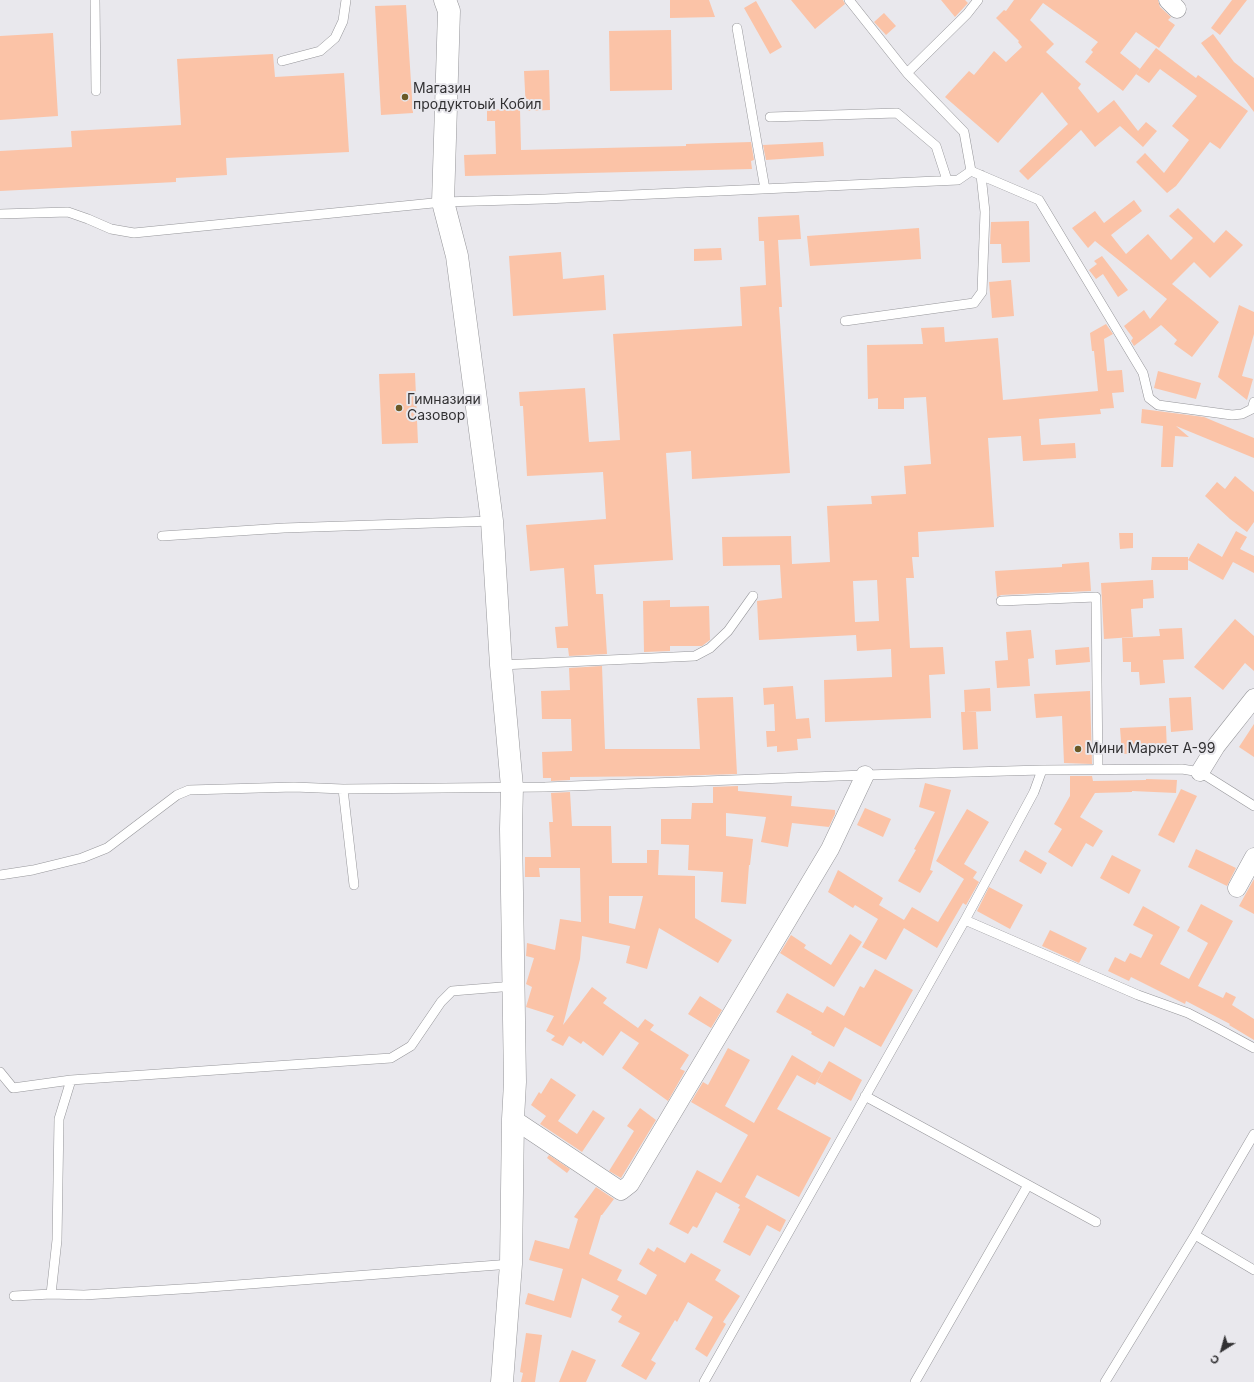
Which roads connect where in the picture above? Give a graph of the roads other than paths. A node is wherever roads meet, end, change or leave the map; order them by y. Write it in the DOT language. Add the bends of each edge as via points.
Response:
graph roads {
  1 [pos="95,0"];
  2 [pos="346,0"];
  3 [pos="445,0"];
  4 [pos="978,0"];
  5 [pos="854,2"];
  6 [pos="736,28"];
  7 [pos="282,61"];
  8 [pos="907,73"];
  9 [pos="96,91"];
  10 [pos="770,117"];
  11 [pos="971,171"];
  12 [pos="981,175"];
  13 [pos="947,180"];
  14 [pos="765,189"];
  15 [pos="443,202"];
  16 [pos="0,214"];
  17 [pos="845,321"];
  18 [pos="1254,402"];
  19 [pos="492,521"];
  20 [pos="162,536"];
  21 [pos="753,596"];
  22 [pos="1001,601"];
  23 [pos="501,665"];
  24 [pos="1254,698"];
  25 [pos="1098,769"];
  26 [pos="1042,770"];
  27 [pos="1200,772"];
  28 [pos="866,775"];
  29 [pos="512,787"];
  30 [pos="343,789"];
  31 [pos="1254,806"];
  32 [pos="1254,857"];
  33 [pos="0,875"];
  34 [pos="354,885"];
  35 [pos="1237,888"];
  36 [pos="965,920"];
  37 [pos="514,986"];
  38 [pos="1254,1048"];
  39 [pos="0,1072"];
  40 [pos="71,1080"];
  41 [pos="865,1096"];
  42 [pos="513,1119"];
  43 [pos="1254,1134"];
  44 [pos="1028,1185"];
  45 [pos="1096,1222"];
  46 [pos="1195,1235"];
  47 [pos="511,1264"];
  48 [pos="1254,1270"];
  49 [pos="51,1294"];
  50 [pos="14,1296"];
  51 [pos="502,1382"];
  52 [pos="704,1382"];
  53 [pos="914,1382"];
  54 [pos="1105,1382"];
  1 -- 9 [label="lane"];
  2 -- 7 [label="lane" via="343,21 335,38 320,51"];
  3 -- 15 [label="street" via="449,11"];
  4 -- 8 [label="lane"];
  5 -- 8 [label="lane"];
  6 -- 14 [label="lane"];
  8 -- 11 [label="lane" via="964,132"];
  10 -- 13 [label="lane" via="898,113 936,146"];
  11 -- 12 [label="lane"];
  11 -- 13 [label="lane" via="958,180"];
  12 -- 17 [label="lane" via="985,212 982,292 974,303"];
  12 -- 18 [label="lane" via="1039,200 1143,374 1149,398 1158,405 1232,415 1252,409"];
  13 -- 14 [label="lane"];
  14 -- 15 [label="lane"];
  15 -- 16 [label="lane" via="134,233 111,229 68,212"];
  15 -- 19 [label="street" via="457,256"];
  19 -- 20 [label="lane" via="284,528"];
  19 -- 23 [label="street"];
  21 -- 23 [label="lane" via="728,631 710,648 695,656"];
  22 -- 25 [label="lane" via="1096,597"];
  23 -- 29 [label="street"];
  24 -- 27 [label="street" via="1216,746"];
  25 -- 26 [label="lane"];
  25 -- 27 [label="lane" via="1182,769"];
  26 -- 28 [label="lane"];
  26 -- 36 [label="lane" via="1034,792"];
  27 -- 31 [label="lane"];
  28 -- 29 [label="lane"];
  28 -- 42 [label="street" via="830,849 630,1184 621,1190"];
  29 -- 30 [label="lane"];
  29 -- 37 [label="street"];
  30 -- 33 [label="lane" via="294,787 189,790 177,795 107,848 82,858"];
  30 -- 34 [label="lane"];
  32 -- 35 [label="street"];
  36 -- 38 [label="lane" via="1138,996 1188,1013"];
  36 -- 41 [label="lane"];
  37 -- 40 [label="lane" via="452,991 441,1002 411,1046 391,1058"];
  37 -- 42 [label="street"];
  39 -- 40 [label="lane" via="13,1088"];
  40 -- 49 [label="lane" via="59,1119 57,1240"];
  41 -- 44 [label="lane"];
  41 -- 52 [label="lane"];
  42 -- 47 [label="street"];
  43 -- 46 [label="lane"];
  44 -- 45 [label="lane"];
  44 -- 53 [label="lane"];
  46 -- 48 [label="lane"];
  46 -- 54 [label="lane"];
  47 -- 49 [label="lane" via="197,1288 84,1295"];
  47 -- 51 [label="street"];
  49 -- 50 [label="lane"];
}
